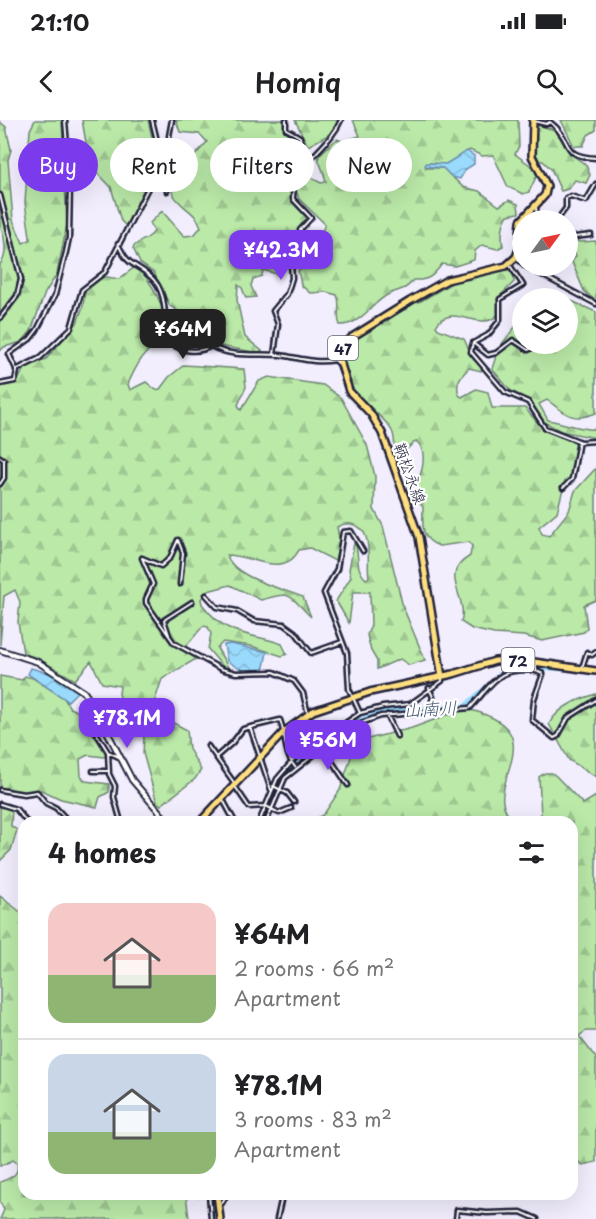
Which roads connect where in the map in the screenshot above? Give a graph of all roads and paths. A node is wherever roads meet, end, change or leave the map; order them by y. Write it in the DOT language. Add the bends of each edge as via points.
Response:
graph roads {
  1 [pos="65,120"];
  2 [pos="152,120"];
  3 [pos="172,120"];
  4 [pos="286,120"];
  5 [pos="341,120"];
  6 [pos="533,120"];
  7 [pos="551,121"];
  8 [pos="156,138"];
  9 [pos="170,138"];
  10 [pos="300,138"];
  11 [pos="314,156"];
  12 [pos="596,158"];
  13 [pos="596,184"];
  14 [pos="146,192"];
  15 [pos="293,192"];
  16 [pos="0,195"];
  17 [pos="536,205"];
  18 [pos="531,210"];
  19 [pos="537,210"];
  20 [pos="564,210"];
  21 [pos="591,235"];
  22 [pos="578,237"];
  23 [pos="118,244"];
  24 [pos="512,261"];
  25 [pos="509,264"];
  26 [pos="546,276"];
  27 [pos="596,304"];
  28 [pos="0,318"];
  29 [pos="512,341"];
  30 [pos="473,344"];
  31 [pos="274,355"];
  32 [pos="340,366"];
  33 [pos="16,370"];
  34 [pos="0,384"];
  35 [pos="579,441"];
  36 [pos="596,441"];
  37 [pos="0,457"];
  38 [pos="0,484"];
  39 [pos="563,488"];
  40 [pos="363,551"];
  41 [pos="180,584"];
  42 [pos="206,595"];
  43 [pos="192,602"];
  44 [pos="170,638"];
  45 [pos="342,642"];
  46 [pos="0,650"];
  47 [pos="596,652"];
  48 [pos="536,664"];
  49 [pos="582,668"];
  50 [pos="536,671"];
  51 [pos="596,671"];
  52 [pos="442,677"];
  53 [pos="429,688"];
  54 [pos="352,697"];
  55 [pos="596,700"];
  56 [pos="430,709"];
  57 [pos="360,713"];
  58 [pos="308,714"];
  59 [pos="387,715"];
  60 [pos="100,717"];
  61 [pos="250,727"];
  62 [pos="284,732"];
  63 [pos="397,736"];
  64 [pos="318,742"];
  65 [pos="208,746"];
  66 [pos="322,747"];
  67 [pos="108,752"];
  68 [pos="119,757"];
  69 [pos="216,757"];
  70 [pos="260,757"];
  71 [pos="291,762"];
  72 [pos="296,767"];
  73 [pos="93,771"];
  74 [pos="109,771"];
  75 [pos="235,785"];
  76 [pos="348,785"];
  77 [pos="275,788"];
  78 [pos="0,790"];
  79 [pos="222,798"];
  80 [pos="294,802"];
  81 [pos="0,804"];
  82 [pos="269,807"];
  83 [pos="291,808"];
  84 [pos="22,816"];
  85 [pos="63,816"];
  86 [pos="119,816"];
  87 [pos="163,816"];
  88 [pos="206,816"];
  89 [pos="232,816"];
  90 [pos="263,816"];
  91 [pos="267,816"];
  92 [pos="209,1200"];
  93 [pos="218,1200"];
  94 [pos="224,1200"];
  95 [pos="281,1200"];
  96 [pos="218,1204"];
  97 [pos="211,1219"];
  98 [pos="220,1219"];
  99 [pos="277,1219"];
  100 [pos="456,1219"];
  101 [pos="537,1219"];
  1 -- 33 [label="street" via="69,238 55,295 37,330 9,354"];
  2 -- 8 [label="street"];
  3 -- 9 [label="street"];
  4 -- 10 [label="street" via="286,129"];
  5 -- 11 [label="street"];
  6 -- 7 [label="street"];
  6 -- 17 [label="main road" via="532,156 547,186"];
  7 -- 12 [label="street" via="575,155"];
  13 -- 20 [label="street" via="586,201 566,198"];
  14 -- 23 [label="street"];
  15 -- 31 [label="street" via="311,218 300,230 304,248 291,264 290,287 273,310 278,324"];
  16 -- 28 [label="street" via="21,279 17,296"];
  17 -- 18 [label="main road"];
  17 -- 19 [label="street"];
  21 -- 22 [label="street"];
  23 -- 31 [label="street" via="126,259 150,276 160,292 170,342 196,351 211,346 223,352"];
  23 -- 33 [label="street" via="105,272 82,290 71,328 40,358"];
  24 -- 25 [label="main road"];
  25 -- 30 [label="street" via="523,285 500,299 500,320 489,335"];
  25 -- 32 [label="main road, 47" via="447,280 402,305 346,343"];
  26 -- 27 [label="street"];
  29 -- 30 [label="street" via="488,355"];
  30 -- 35 [label="street" via="471,352 475,359 505,392 528,402 545,428"];
  31 -- 32 [label="street" via="314,362 335,360"];
  32 -- 52 [label="main road, 鞆松永線 / 47" via="349,390 376,421 419,537"];
  33 -- 34 [label="street" via="13,383"];
  35 -- 36 [label="street"];
  35 -- 39 [label="street" via="572,479"];
  37 -- 38 [label="street" via="5,473"];
  40 -- 45 [label="street" via="351,531 343,532 337,569 324,590"];
  41 -- 44 [label="street" via="183,553 178,540 170,558 161,566 142,558 153,584 146,603"];
  42 -- 45 [label="street" via="217,607 233,609 254,621 284,624 311,653"];
  43 -- 44 [label="street" via="164,620"];
  44 -- 58 [label="street" via="226,671 266,671 294,681 303,693"];
  45 -- 54 [label="street"];
  46 -- 60 [label="street" via="38,662 76,686 90,699"];
  47 -- 49 [label="street" via="587,652"];
  48 -- 49 [label="main road, 72"];
  48 -- 50 [label="street"];
  48 -- 52 [label="main road, 72" via="495,661"];
  49 -- 51 [label="main road, 72"];
  50 -- 55 [label="street" via="543,674 532,720 554,738 568,718"];
  50 -- 56 [label="street" via="518,669 497,677 470,708"];
  52 -- 53 [label="street" via="442,681"];
  52 -- 54 [label="main road"];
  53 -- 56 [label="street" via="434,698"];
  53 -- 57 [label="street" via="410,704"];
  54 -- 57 [label="street"];
  54 -- 58 [label="main road"];
  56 -- 59 [label="street"];
  57 -- 64 [label="street"];
  58 -- 62 [label="main road"];
  59 -- 63 [label="street"];
  59 -- 66 [label="street" via="350,727"];
  60 -- 67 [label="street" via="95,731"];
  60 -- 68 [label="street"];
  61 -- 62 [label="street" via="280,720"];
  61 -- 69 [label="street" via="243,729"];
  61 -- 70 [label="street"];
  62 -- 70 [label="main road"];
  62 -- 71 [label="street" via="286,754"];
  64 -- 66 [label="street"];
  64 -- 71 [label="street"];
  65 -- 69 [label="street"];
  66 -- 72 [label="street"];
  66 -- 76 [label="street"];
  67 -- 68 [label="street"];
  67 -- 74 [label="street"];
  68 -- 87 [label="street" via="132,780"];
  69 -- 75 [label="street"];
  70 -- 75 [label="main road"];
  70 -- 77 [label="street"];
  71 -- 72 [label="street"];
  71 -- 77 [label="street"];
  72 -- 77 [label="street"];
  73 -- 74 [label="street"];
  74 -- 86 [label="street"];
  75 -- 79 [label="main road"];
  75 -- 82 [label="street" via="249,807"];
  77 -- 80 [label="street" via="287,793"];
  77 -- 82 [label="street"];
  77 -- 82 [label="street"];
  78 -- 85 [label="street" via="37,792"];
  79 -- 88 [label="main road"];
  79 -- 89 [label="street"];
  81 -- 84 [label="street" via="16,809"];
  82 -- 83 [label="street" via="279,813"];
  82 -- 90 [label="street"];
  82 -- 91 [label="street"];
  92 -- 97 [label="street"];
  93 -- 96 [label="main road"];
  94 -- 96 [label="street"];
  95 -- 99 [label="street"];
  96 -- 98 [label="main road"];
  100 -- 101 [label="street" via="457,1210 487,1214 521,1212"];
}
